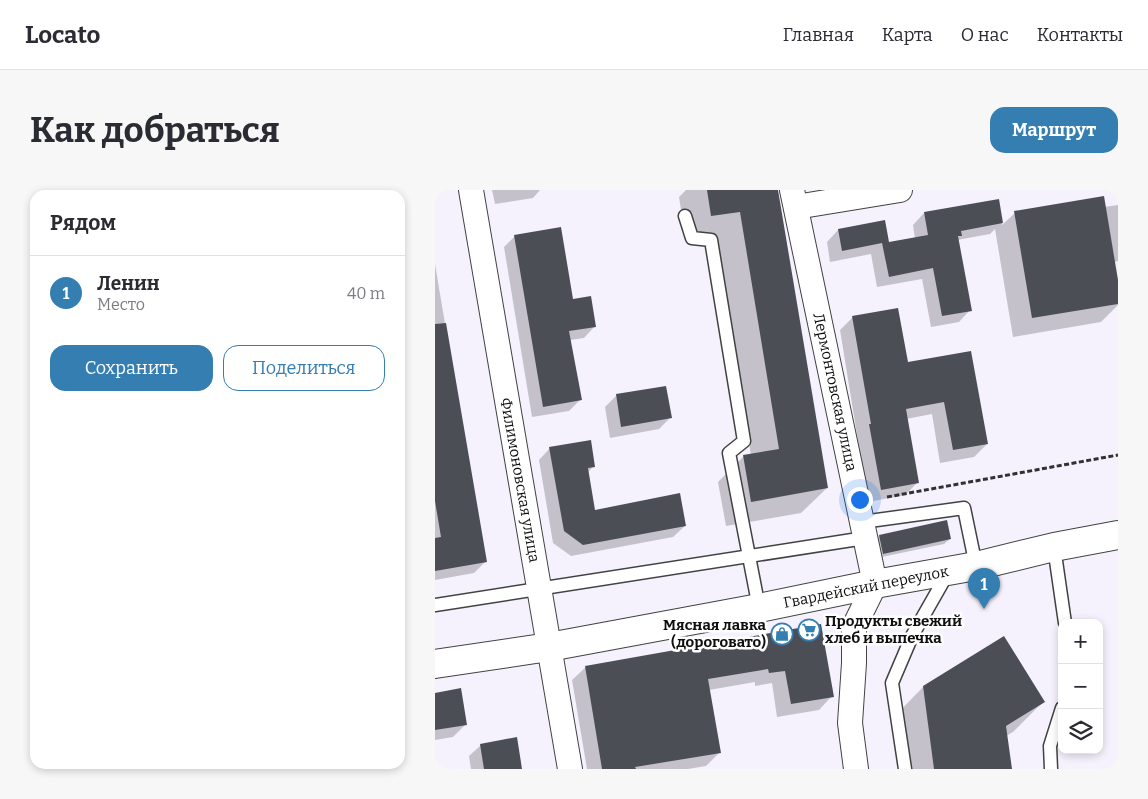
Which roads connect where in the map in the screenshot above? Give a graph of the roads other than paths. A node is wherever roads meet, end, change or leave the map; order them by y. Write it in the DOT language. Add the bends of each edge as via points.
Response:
graph roads {
  1 [pos="471,190"];
  2 [pos="900,190"];
  3 [pos="794,198"];
  4 [pos="685,216"];
  5 [pos="862,520"];
  6 [pos="1118,535"];
  7 [pos="1054,547"];
  8 [pos="749,556"];
  9 [pos="976,566"];
  10 [pos="949,572"];
  11 [pos="875,584"];
  12 [pos="539,588"];
  13 [pos="435,605"];
  14 [pos="759,608"];
  15 [pos="1064,619"];
  16 [pos="549,648"];
  17 [pos="435,664"];
  18 [pos="1062,709"];
  19 [pos="571,769"];
  20 [pos="856,769"];
  21 [pos="905,769"];
  22 [pos="1051,769"];
  1 -- 12 [label="street, Филимоновская улица"];
  2 -- 3 [label="street"];
  3 -- 5 [label="street, Лермонтовская улица"];
  4 -- 8 [label="lane" via="692,238 711,240 744,441 729,453"];
  5 -- 8 [label="lane"];
  5 -- 9 [label="lane" via="965,508"];
  5 -- 11 [label="street, Лермонтовская улица"];
  6 -- 7 [label="street, Гвардейский переулок"];
  7 -- 9 [label="street, Гвардейский переулок"];
  7 -- 15 [label="lane"];
  8 -- 12 [label="lane"];
  8 -- 14 [label="lane"];
  9 -- 10 [label="street, Гвардейский переулок"];
  10 -- 11 [label="street, Гвардейский переулок"];
  10 -- 21 [label="lane" via="912,636 892,683"];
  11 -- 14 [label="street, Гвардейский переулок"];
  11 -- 20 [label="street" via="854,627 850,723"];
  12 -- 13 [label="lane"];
  12 -- 16 [label="street, Филимоновская улица"];
  14 -- 16 [label="street, Гвардейский переулок"];
  16 -- 17 [label="street, Гвардейский переулок"];
  16 -- 19 [label="street, Филимоновская улица"];
  18 -- 22 [label="lane" via="1050,746"];
}
